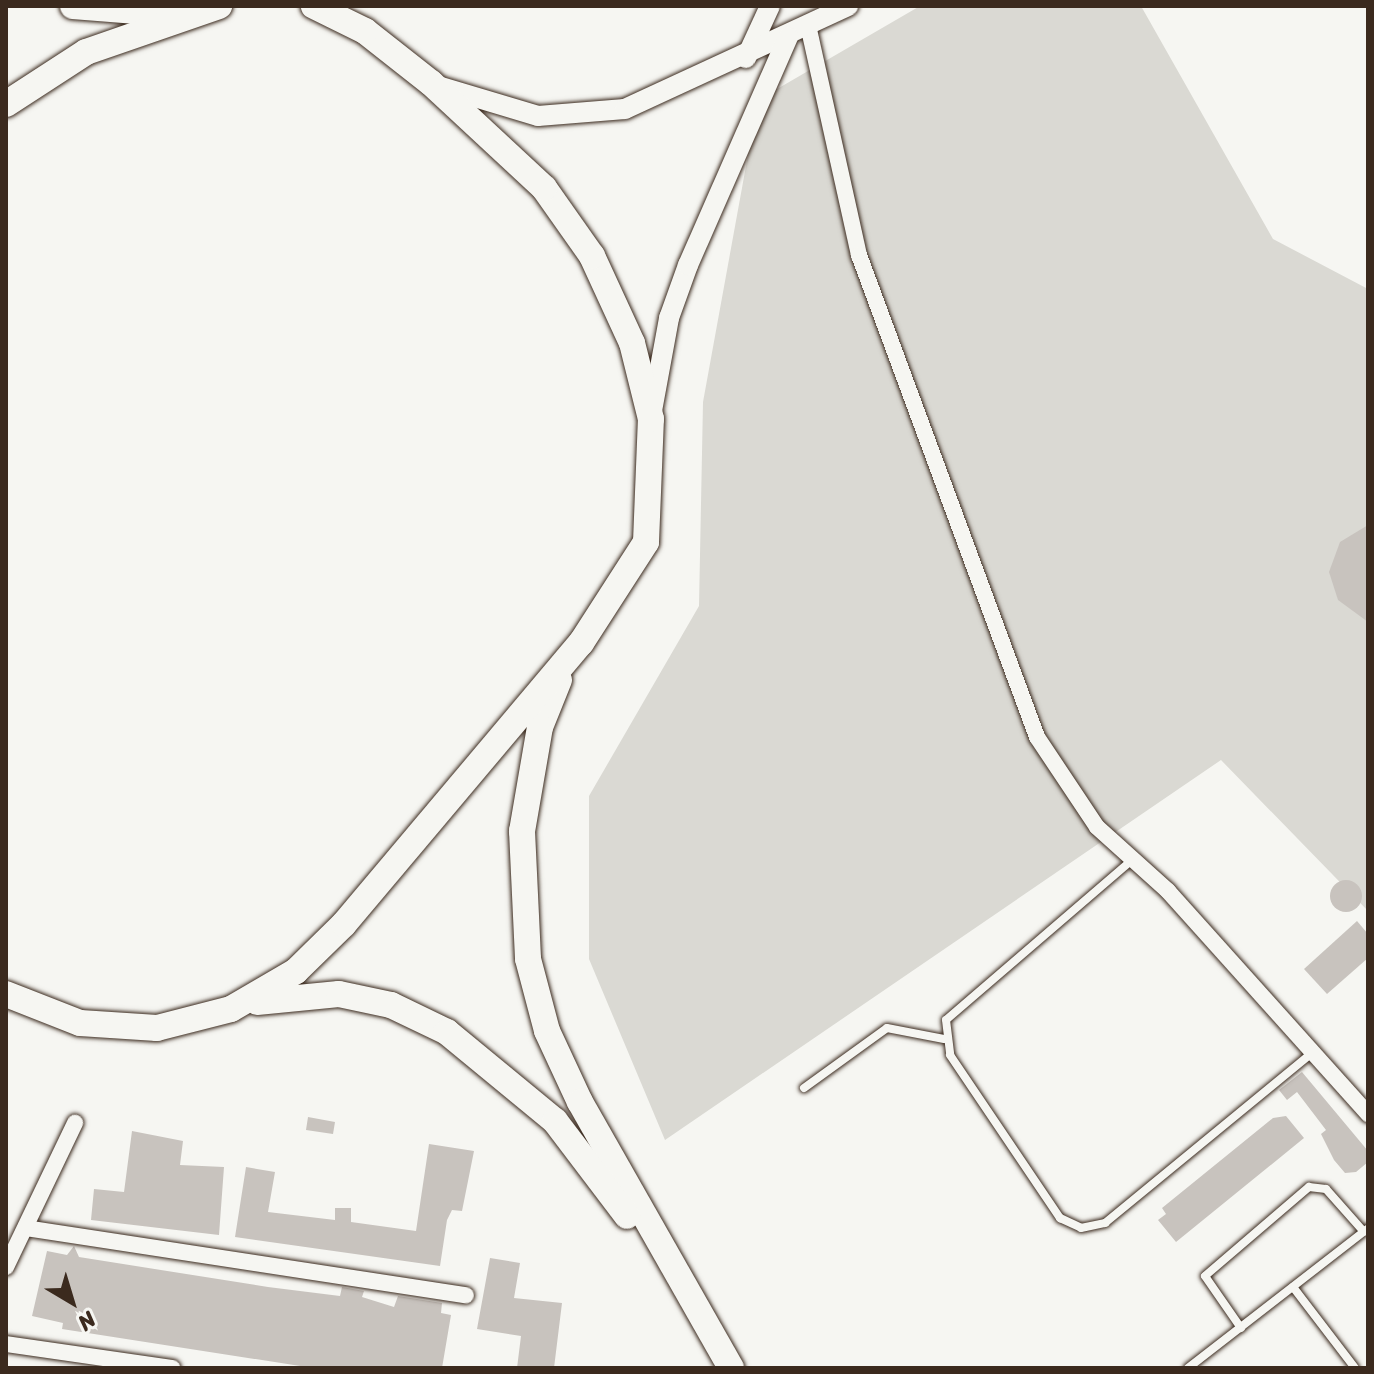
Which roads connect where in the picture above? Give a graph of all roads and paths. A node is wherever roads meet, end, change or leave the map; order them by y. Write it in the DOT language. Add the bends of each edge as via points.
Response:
graph roads {
  1 [pos="73,6"];
  2 [pos="219,6"];
  3 [pos="314,6"];
  4 [pos="770,6"];
  5 [pos="848,6"];
  6 [pos="189,12"];
  7 [pos="808,16"];
  8 [pos="788,37"];
  9 [pos="746,58"];
  10 [pos="431,83"];
  11 [pos="6,104"];
  12 [pos="651,419"];
  13 [pos="581,643"];
  14 [pos="1133,859"];
  15 [pos="6,994"];
  16 [pos="231,1009"];
  17 [pos="944,1039"];
  18 [pos="1311,1054"];
  19 [pos="804,1088"];
  20 [pos="1368,1114"];
  21 [pos="75,1123"];
  22 [pos="26,1228"];
  23 [pos="1366,1230"];
  24 [pos="6,1267"];
  25 [pos="1293,1287"];
  26 [pos="466,1295"];
  27 [pos="688,1297"];
  28 [pos="1241,1328"];
  29 [pos="6,1344"];
  30 [pos="172,1368"];
  31 [pos="731,1368"];
  32 [pos="1189,1368"];
  33 [pos="1355,1368"];
  1 -- 6 [label="main road"];
  2 -- 6 [label="main road"];
  3 -- 10 [label="main road" via="365,31"];
  4 -- 9 [label="street"];
  5 -- 7 [label="street"];
  6 -- 11 [label="main road" via="86,52"];
  7 -- 8 [label="street"];
  7 -- 14 [label="street" via="859,255 1021,702 1097,827"];
  8 -- 9 [label="street"];
  8 -- 12 [label="street" via="683,278"];
  9 -- 10 [label="street" via="664,97 583,117 504,110"];
  10 -- 12 [label="main road" via="569,219 615,299"];
  12 -- 13 [label="main road" via="646,542"];
  13 -- 16 [label="main road" via="344,924 296,971"];
  13 -- 27 [label="main road" via="554,689 530,778 520,887 528,959 547,1031 580,1102"];
  14 -- 17 [label="lane" via="954,1007"];
  14 -- 18 [label="street"];
  15 -- 16 [label="main road" via="80,1023 119,1030"];
  16 -- 27 [label="main road" via="339,994 391,1005 447,1032 555,1121"];
  17 -- 18 [label="lane" via="1060,1218 1081,1228 1105,1223"];
  17 -- 19 [label="lane" via="887,1028"];
  18 -- 20 [label="street"];
  21 -- 22 [label="street"];
  22 -- 24 [label="street"];
  22 -- 26 [label="street"];
  23 -- 25 [label="lane"];
  23 -- 28 [label="lane" via="1326,1189 1309,1187 1205,1276"];
  25 -- 28 [label="lane"];
  25 -- 33 [label="lane"];
  27 -- 31 [label="main road"];
  28 -- 32 [label="lane"];
  29 -- 30 [label="street"];
}
